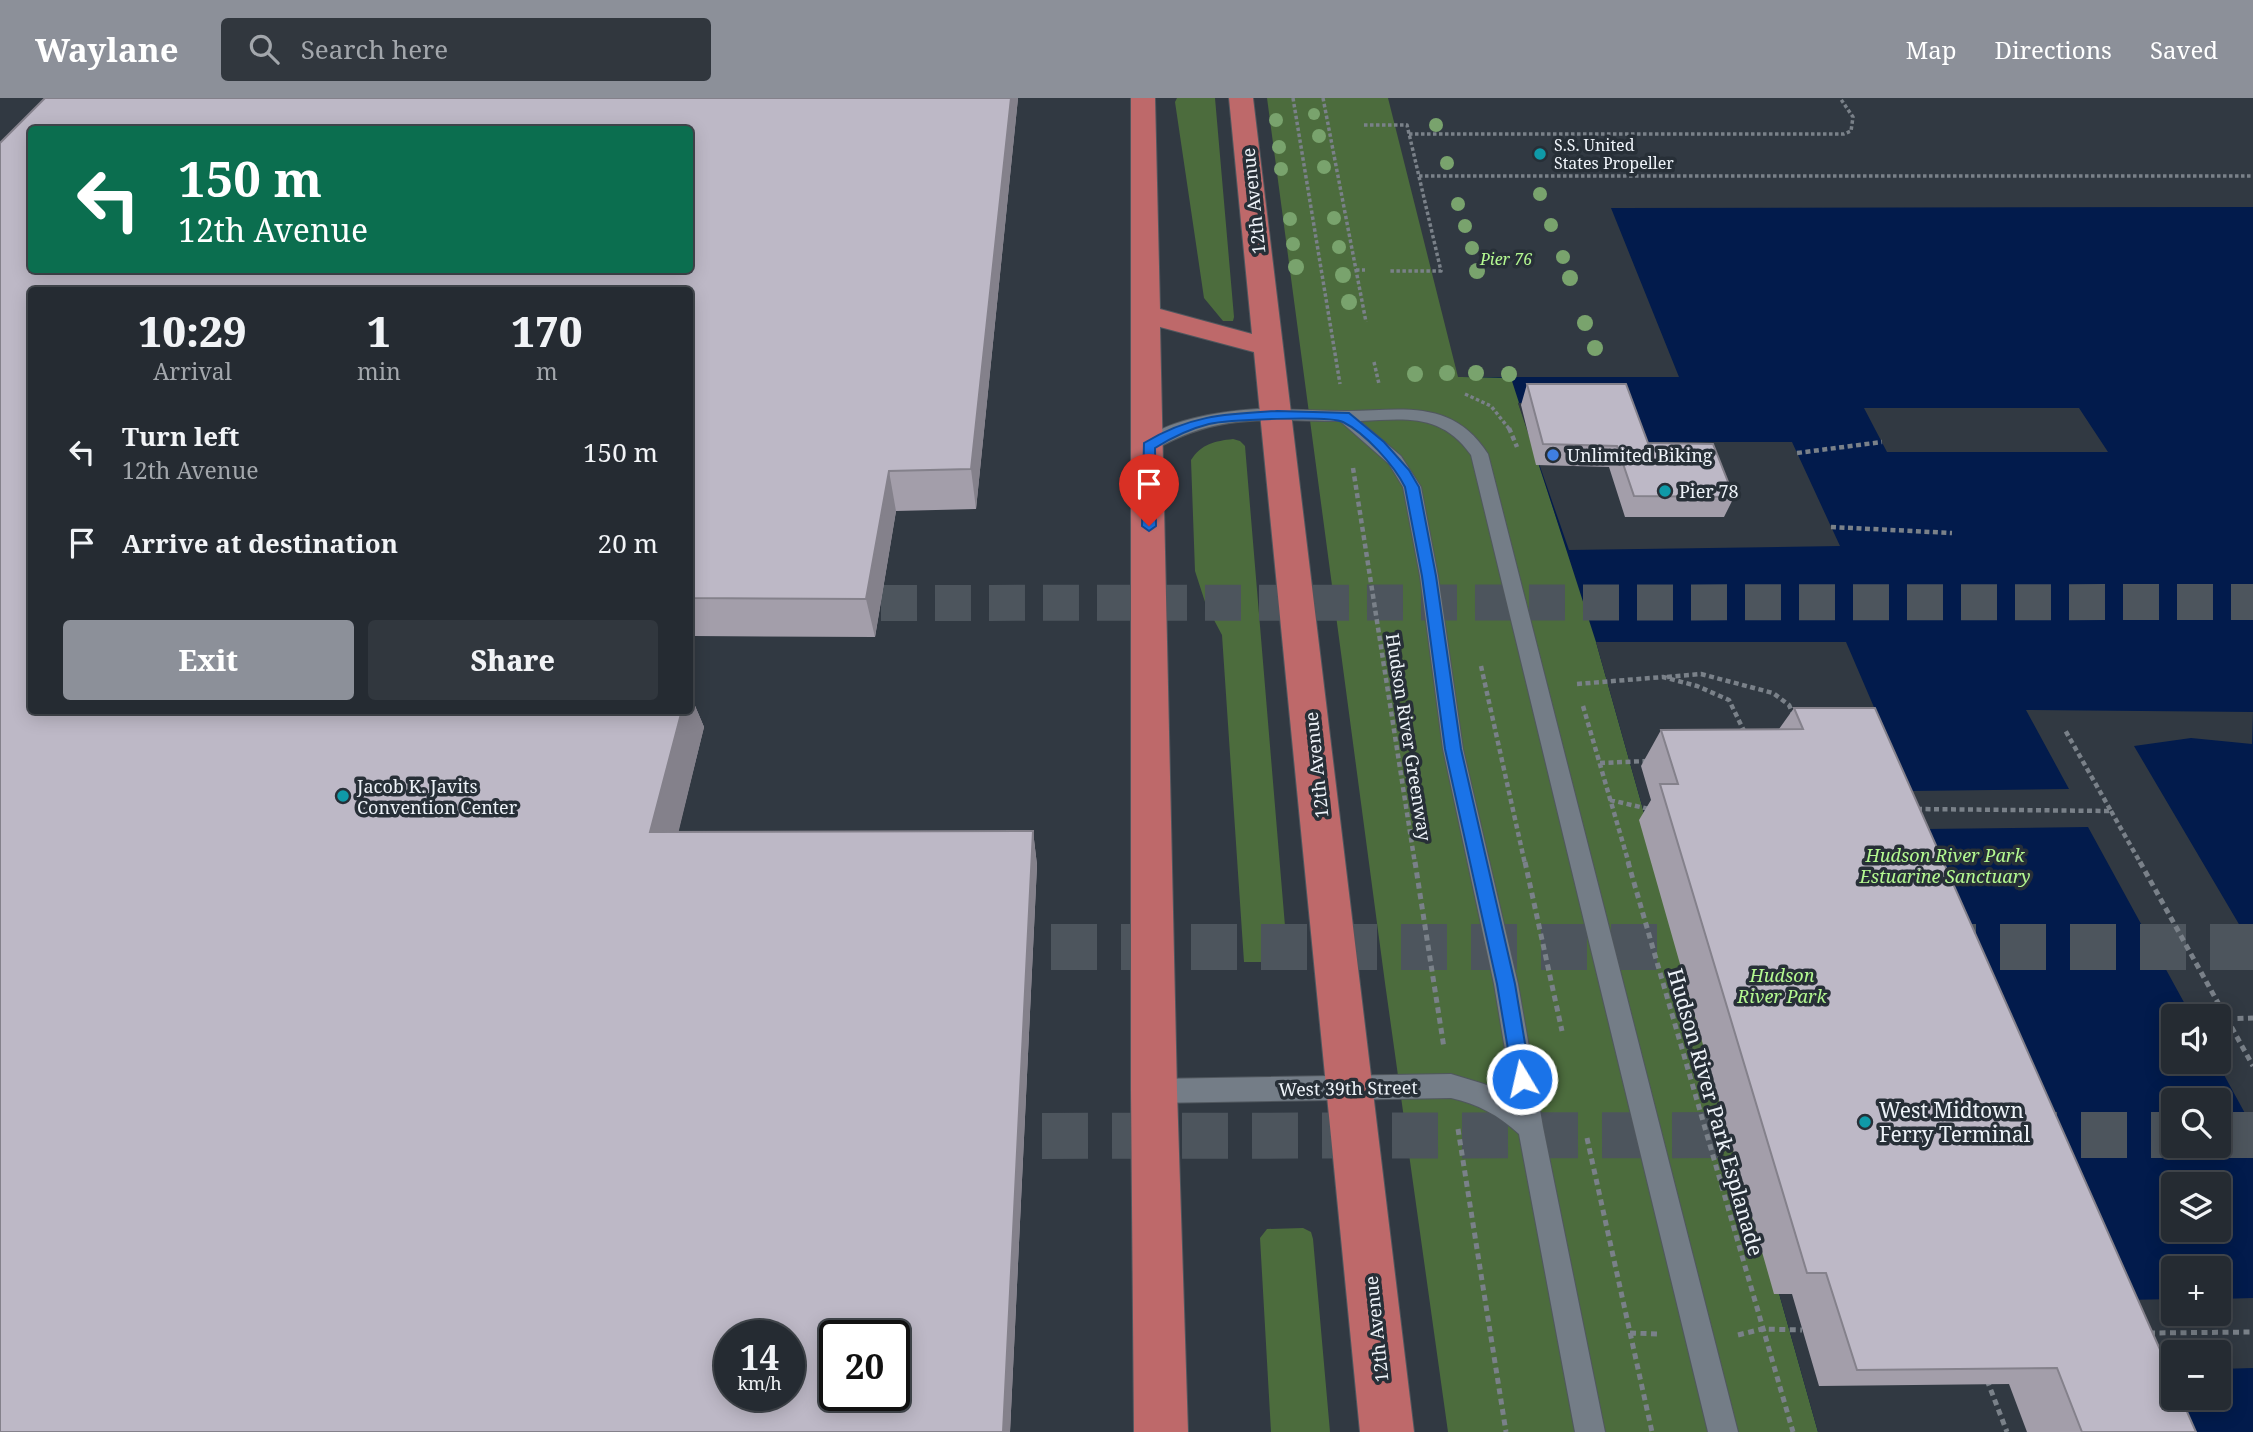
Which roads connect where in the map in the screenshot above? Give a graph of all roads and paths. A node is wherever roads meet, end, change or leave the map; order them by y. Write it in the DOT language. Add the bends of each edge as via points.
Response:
graph roads {
  1 [pos="1143,98"];
  2 [pos="1241,98"];
  3 [pos="1293,98"];
  4 [pos="1323,98"];
  5 [pos="1840,98"];
  6 [pos="1328,124"];
  7 [pos="1339,124"];
  8 [pos="1364,125"];
  9 [pos="1409,134"];
  10 [pos="1419,176"];
  11 [pos="2253,176"];
  12 [pos="1356,270"];
  13 [pos="1365,270"];
  14 [pos="1390,271"];
  15 [pos="1146,314"];
  16 [pos="1366,322"];
  17 [pos="1269,344"];
  18 [pos="1336,361"];
  19 [pos="1277,415"];
  20 [pos="1344,416"];
  21 [pos="1881,442"];
  22 [pos="1148,446"];
  23 [pos="1797,453"];
  24 [pos="1352,463"];
  25 [pos="1831,527"];
  26 [pos="1952,533"];
  27 [pos="1481,665"];
  28 [pos="1663,677"];
  29 [pos="1577,684"];
  30 [pos="1795,717"];
  31 [pos="2064,730"];
  32 [pos="1744,731"];
  33 [pos="1755,731"];
  34 [pos="1735,741"];
  35 [pos="1650,761"];
  36 [pos="1600,763"];
  37 [pos="1915,809"];
  38 [pos="1654,810"];
  39 [pos="2111,811"];
  40 [pos="2219,1004"];
  41 [pos="2253,1018"];
  42 [pos="2231,1019"];
  43 [pos="2231,1026"];
  44 [pos="1562,1031"];
  45 [pos="1442,1033"];
  46 [pos="2253,1066"];
  47 [pos="1348,1088"];
  48 [pos="1154,1091"];
  49 [pos="1530,1127"];
  50 [pos="1587,1138"];
  51 [pos="1461,1150"];
  52 [pos="1762,1329"];
  53 [pos="1802,1330"];
  54 [pos="2253,1332"];
  55 [pos="1630,1333"];
  56 [pos="1662,1334"];
  57 [pos="2146,1334"];
  58 [pos="1738,1335"];
  59 [pos="1983,1368"];
  60 [pos="1161,1432"];
  61 [pos="1387,1432"];
  62 [pos="1506,1432"];
  63 [pos="1590,1432"];
  64 [pos="1653,1432"];
  65 [pos="1723,1432"];
  66 [pos="1793,1432"];
  67 [pos="2007,1432"];
  1 -- 15 [label="highway"];
  2 -- 17 [label="highway, 12th Avenue"];
  3 -- 18 [label="path"];
  4 -- 6 [label="path"];
  5 -- 9 [label="path" via="1853,117 1851,131 1844,134"];
  6 -- 7 [label="path"];
  6 -- 12 [label="path"];
  8 -- 9 [label="path" via="1407,125"];
  9 -- 10 [label="path"];
  10 -- 11 [label="path"];
  10 -- 14 [label="path" via="1441,271"];
  12 -- 13 [label="path"];
  12 -- 16 [label="path"];
  15 -- 17 [label="highway" via="1244,342"];
  15 -- 22 [label="highway"];
  17 -- 19 [label="highway, 12th Avenue"];
  19 -- 20 [label="lane"];
  19 -- 22 [label="lane" via="1209,420 1169,433"];
  19 -- 47 [label="highway, 12th Avenue"];
  20 -- 49 [label="lane" via="1395,460 1412,487 1453,749 1506,984"];
  20 -- 65 [label="lane" via="1430,418 1448,423 1479,454"];
  21 -- 23 [label="path"];
  22 -- 48 [label="highway"];
  24 -- 45 [label="path, Hudson River Greenway"];
  25 -- 26 [label="path"];
  27 -- 44 [label="path"];
  28 -- 29 [label="path"];
  28 -- 30 [label="path" via="1701,674 1773,692"];
  28 -- 32 [label="path" via="1729,700"];
  31 -- 39 [label="path"];
  32 -- 33 [label="path"];
  32 -- 34 [label="path"];
  35 -- 36 [label="path"];
  37 -- 39 [label="path"];
  38 -- 52 [label="path, Hudson River Park Esplanade" via="1610,800"];
  39 -- 40 [label="path"];
  41 -- 42 [label="path"];
  43 -- 46 [label="path"];
  47 -- 48 [label="lane, West 39th Street"];
  47 -- 49 [label="lane, West 39th Street" via="1451,1086 1472,1090 1509,1108"];
  47 -- 61 [label="highway, 12th Avenue"];
  48 -- 60 [label="highway"];
  49 -- 63 [label="lane"];
  50 -- 55 [label="path"];
  51 -- 62 [label="path"];
  52 -- 53 [label="path"];
  52 -- 58 [label="path"];
  52 -- 66 [label="path, Hudson River Park Esplanade"];
  54 -- 57 [label="path"];
  55 -- 56 [label="path"];
  55 -- 64 [label="path"];
  59 -- 67 [label="path"];
}
